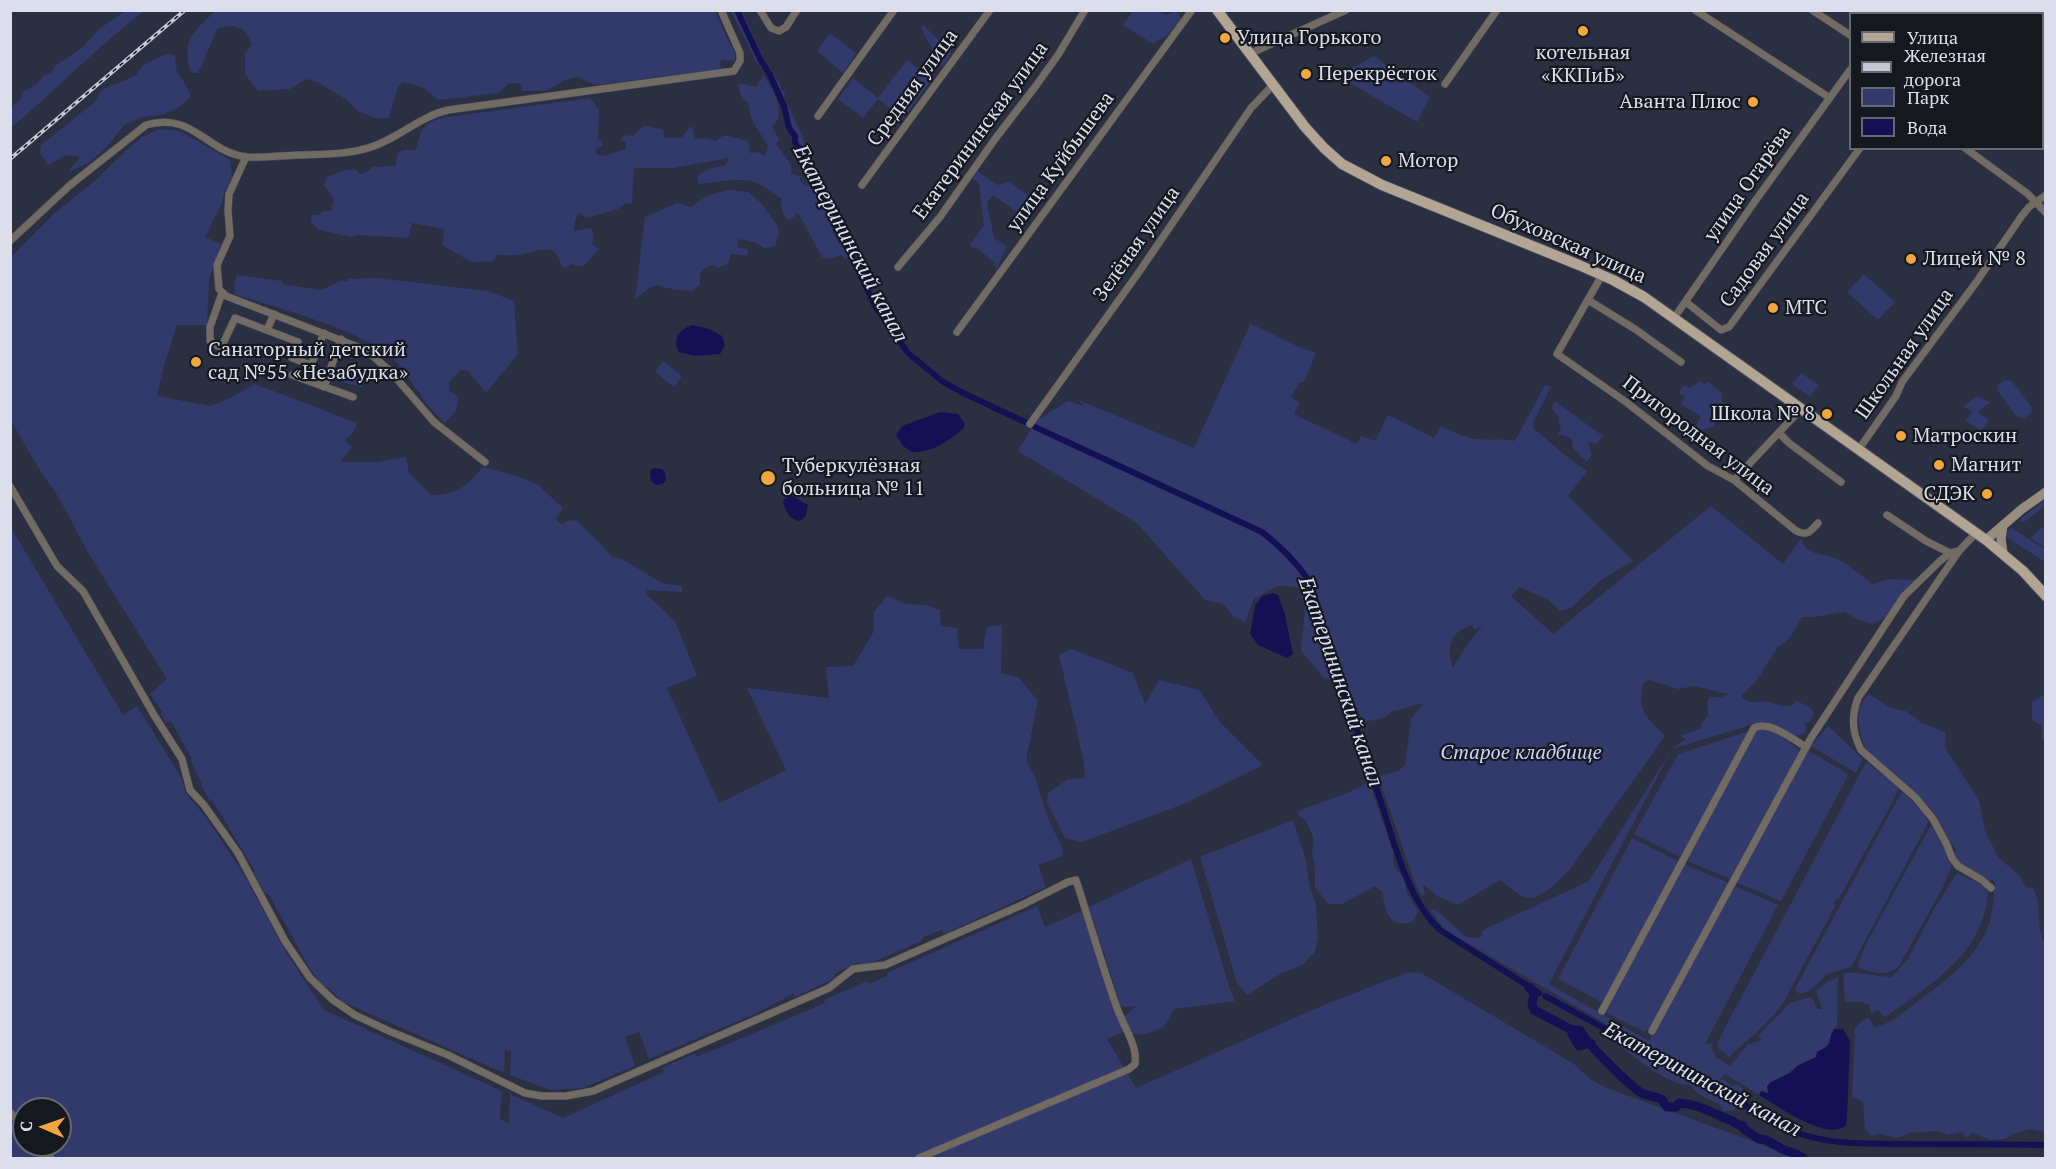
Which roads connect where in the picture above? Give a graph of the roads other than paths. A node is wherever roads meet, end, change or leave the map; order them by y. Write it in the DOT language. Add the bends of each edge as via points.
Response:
graph roads {
  1 [pos="721,10"];
  2 [pos="760,10"];
  3 [pos="797,10"];
  4 [pos="894,10"];
  5 [pos="990,10"];
  6 [pos="1085,10"];
  7 [pos="1217,10"];
  8 [pos="1346,10"];
  9 [pos="1497,10"];
  10 [pos="1695,10"];
  11 [pos="1812,10"];
  12 [pos="1188,12"];
  13 [pos="1849,34"];
  14 [pos="1249,54"];
  15 [pos="1849,73"];
  16 [pos="1445,84"];
  17 [pos="1273,85"];
  18 [pos="1830,98"];
  19 [pos="818,116"];
  20 [pos="1859,150"];
  21 [pos="1968,150"];
  22 [pos="246,157"];
  23 [pos="862,185"];
  24 [pos="2046,195"];
  25 [pos="2036,201"];
  26 [pos="2046,213"];
  27 [pos="10,241"];
  28 [pos="898,267"];
  29 [pos="1602,275"];
  30 [pos="222,293"];
  31 [pos="1588,300"];
  32 [pos="1686,302"];
  33 [pos="273,314"];
  34 [pos="1674,318"];
  35 [pos="267,330"];
  36 [pos="957,332"];
  37 [pos="324,333"];
  38 [pos="341,339"];
  39 [pos="1681,362"];
  40 [pos="292,375"];
  41 [pos="324,387"];
  42 [pos="353,397"];
  43 [pos="1802,408"];
  44 [pos="1030,424"];
  45 [pos="1779,433"];
  46 [pos="1859,449"];
  47 [pos="485,462"];
  48 [pos="1734,480"];
  49 [pos="1841,482"];
  50 [pos="10,486"];
  51 [pos="2046,492"];
  52 [pos="1887,514"];
  53 [pos="1818,523"];
  54 [pos="2003,525"];
  55 [pos="1974,532"];
  56 [pos="1986,540"];
  57 [pos="1959,551"];
  58 [pos="1950,553"];
  59 [pos="2003,554"];
  60 [pos="2046,596"];
  61 [pos="1806,747"];
  62 [pos="1991,888"];
  63 [pos="1602,1011"];
  64 [pos="1652,1031"];
  65 [pos="919,1158"];
  1 -- 22 [label="street" via="740,53 738,67 729,73 448,110 358,151"];
  2 -- 3 [label="street" via="776,30 784,29"];
  4 -- 19 [label="street"];
  5 -- 23 [label="street, Средняя улица"];
  6 -- 28 [label="street, Екатерининская улица" via="1035,87"];
  7 -- 14 [label="main road, Обуховская улица"];
  8 -- 14 [label="street"];
  9 -- 16 [label="street"];
  10 -- 18 [label="street"];
  11 -- 13 [label="street"];
  12 -- 36 [label="street, улица Куйбышева"];
  14 -- 17 [label="main road, Обуховская улица"];
  15 -- 18 [label="street, улица Огарёва"];
  17 -- 29 [label="main road, Обуховская улица" via="1316,140 1350,169"];
  17 -- 44 [label="street, Зелёная улица" via="1251,108"];
  18 -- 32 [label="street, улица Огарёва"];
  20 -- 32 [label="street, Садовая улица" via="1729,327 1721,330"];
  21 -- 25 [label="street"];
  22 -- 27 [label="street" via="186,126 160,121 146,125 69,186"];
  22 -- 30 [label="street" via="229,194 230,236 216,265 217,284"];
  24 -- 25 [label="street, Школьная улица"];
  25 -- 26 [label="street"];
  25 -- 46 [label="street, Школьная улица" via="1902,382"];
  29 -- 31 [label="street"];
  29 -- 34 [label="main road, Обуховская улица"];
  30 -- 33 [label="street"];
  30 -- 35 [label="street" via="210,327 210,341 221,348 235,318"];
  31 -- 39 [label="street"];
  31 -- 48 [label="street, Пригородная улица" via="1557,354 1708,466"];
  32 -- 34 [label="street, улица Огарёва"];
  33 -- 35 [label="street"];
  33 -- 37 [label="street"];
  34 -- 43 [label="main road, Обуховская улица"];
  35 -- 37 [label="street" via="298,342 292,358 311,365"];
  37 -- 38 [label="street"];
  38 -- 41 [label="street"];
  38 -- 47 [label="street" via="374,356 434,422"];
  40 -- 41 [label="street"];
  41 -- 42 [label="street"];
  43 -- 45 [label="street"];
  43 -- 46 [label="main road, Обуховская улица"];
  45 -- 48 [label="street"];
  45 -- 49 [label="street"];
  46 -- 55 [label="main road, Обуховская улица"];
  48 -- 53 [label="street, Пригородная улица" via="1801,533 1808,534"];
  50 -- 65 [label="street" via="57,566 83,591 182,759 190,790 238,853 310,978 355,1015 525,1093 566,1096 593,1091 829,988 853,969 885,964 1076,880 1117,1010 1134,1050 1135,1064"];
  51 -- 54 [label="street"];
  52 -- 58 [label="street"];
  54 -- 55 [label="street"];
  54 -- 56 [label="street"];
  54 -- 59 [label="street"];
  55 -- 56 [label="main road, Обуховская улица"];
  55 -- 57 [label="street"];
  56 -- 59 [label="main road, Обуховская улица"];
  57 -- 58 [label="street"];
  57 -- 62 [label="street" via="1858,698 1852,724 1861,750 1916,798 1933,819 1958,866"];
  58 -- 61 [label="street" via="1904,596"];
  59 -- 60 [label="main road, Обуховская улица"];
  61 -- 63 [label="street" via="1765,725 1754,728"];
  61 -- 64 [label="street"];
}
